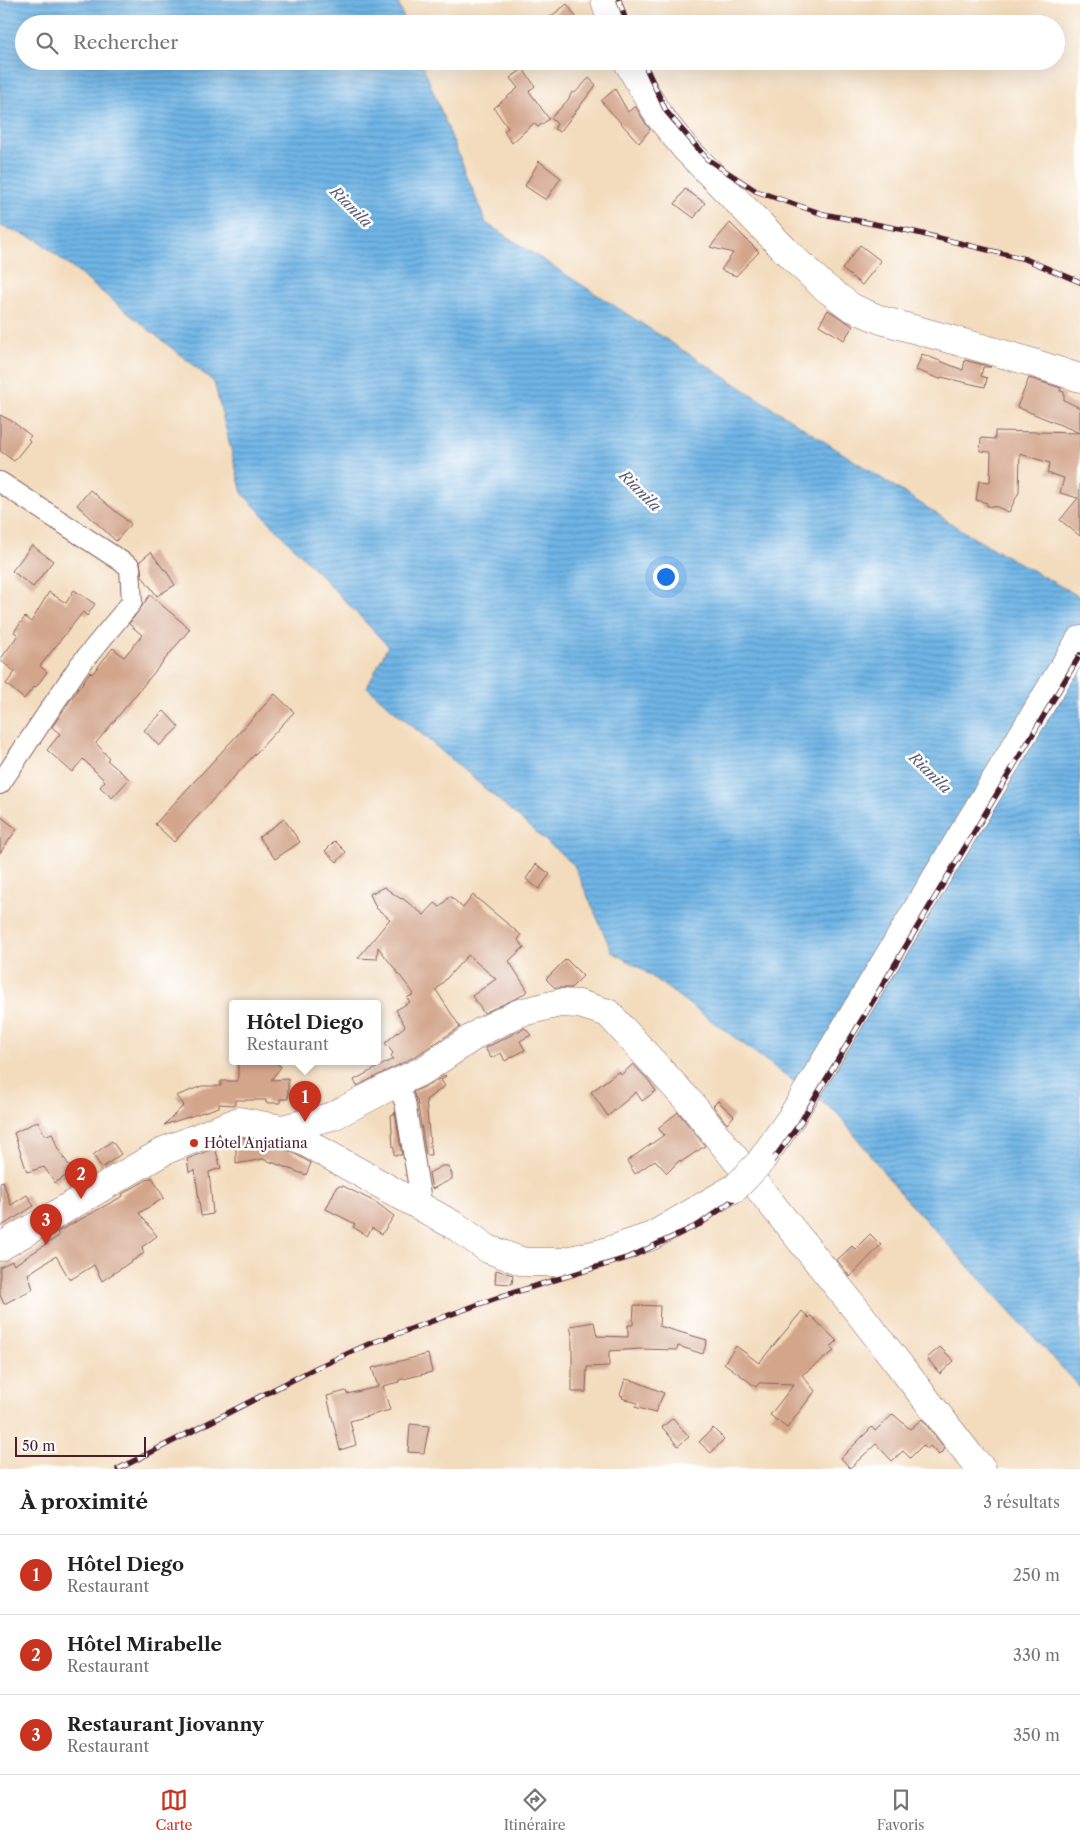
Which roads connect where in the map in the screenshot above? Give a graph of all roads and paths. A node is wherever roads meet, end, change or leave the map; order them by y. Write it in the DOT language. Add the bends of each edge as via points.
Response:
graph roads {
  1 [pos="605,0"];
  2 [pos="609,15"];
  3 [pos="632,70"];
  4 [pos="1080,378"];
  5 [pos="0,482"];
  6 [pos="1080,640"];
  7 [pos="0,784"];
  8 [pos="396,1083"];
  9 [pos="282,1129"];
  10 [pos="422,1207"];
  11 [pos="0,1247"];
  12 [pos="982,1469"];
  1 -- 2 [label="main road"];
  3 -- 4 [label="main road" via="659,116 686,149 792,257 851,307 881,320"];
  5 -- 7 [label="street" via="130,567 132,602 79,666"];
  6 -- 10 [label="main road, bridge" via="791,1118 760,1162 736,1187 652,1236 562,1262 524,1262 488,1249"];
  8 -- 9 [label="main road" via="333,1116"];
  8 -- 10 [label="street" via="405,1102"];
  8 -- 12 [label="main road" via="424,1070 482,1031 519,1013 560,1003 580,1004 608,1013 692,1105"];
  9 -- 10 [label="main road"];
  9 -- 11 [label="main road" via="239,1121 210,1131 166,1150"];
}
